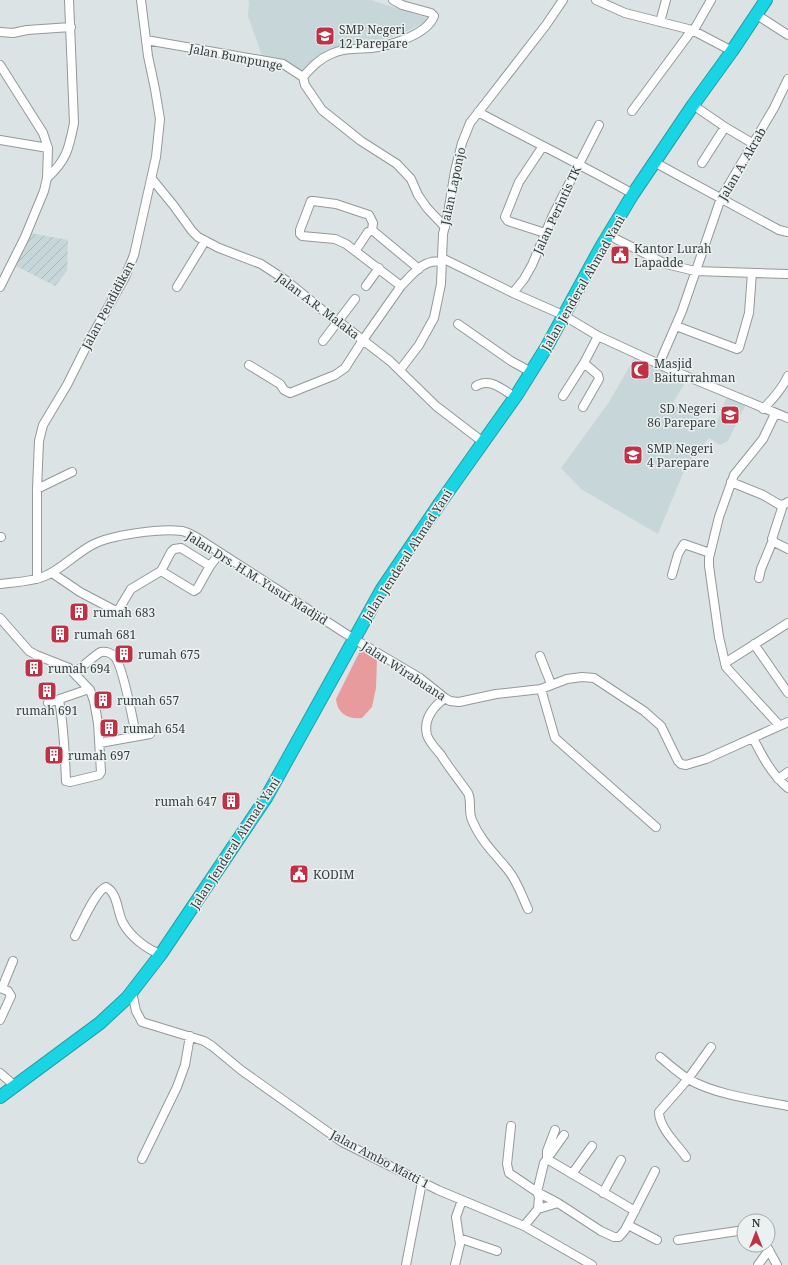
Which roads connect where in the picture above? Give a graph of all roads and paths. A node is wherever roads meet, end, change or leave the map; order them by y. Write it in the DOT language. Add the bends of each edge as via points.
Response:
graph roads {
  1 [pos="69,0"];
  2 [pos="141,0"];
  3 [pos="393,0"];
  4 [pos="563,0"];
  5 [pos="596,0"];
  6 [pos="666,0"];
  7 [pos="711,0"];
  8 [pos="767,0"];
  9 [pos="757,15"];
  10 [pos="660,22"];
  11 [pos="71,27"];
  12 [pos="692,30"];
  13 [pos="0,32"];
  14 [pos="788,35"];
  15 [pos="146,40"];
  16 [pos="732,51"];
  17 [pos="0,65"];
  18 [pos="304,77"];
  19 [pos="788,79"];
  20 [pos="693,105"];
  21 [pos="632,111"];
  22 [pos="478,112"];
  23 [pos="599,125"];
  24 [pos="725,127"];
  25 [pos="0,140"];
  26 [pos="752,143"];
  27 [pos="543,146"];
  28 [pos="48,148"];
  29 [pos="654,162"];
  30 [pos="578,163"];
  31 [pos="702,163"];
  32 [pos="47,178"];
  33 [pos="152,179"];
  34 [pos="633,194"];
  35 [pos="721,198"];
  36 [pos="445,227"];
  37 [pos="372,230"];
  38 [pos="788,232"];
  39 [pos="545,233"];
  40 [pos="608,236"];
  41 [pos="205,241"];
  42 [pos="356,250"];
  43 [pos="441,260"];
  44 [pos="379,268"];
  45 [pos="419,269"];
  46 [pos="695,271"];
  47 [pos="752,273"];
  48 [pos="788,274"];
  49 [pos="366,286"];
  50 [pos="401,286"];
  51 [pos="0,287"];
  52 [pos="177,287"];
  53 [pos="513,293"];
  54 [pos="355,299"];
  55 [pos="563,315"];
  56 [pos="337,322"];
  57 [pos="458,324"];
  58 [pos="676,326"];
  59 [pos="598,336"];
  60 [pos="363,340"];
  61 [pos="323,341"];
  62 [pos="584,362"];
  63 [pos="659,364"];
  64 [pos="249,365"];
  65 [pos="400,370"];
  66 [pos="531,372"];
  67 [pos="788,376"];
  68 [pos="476,386"];
  69 [pos="563,396"];
  70 [pos="515,397"];
  71 [pos="583,407"];
  72 [pos="763,408"];
  73 [pos="775,414"];
  74 [pos="788,418"];
  75 [pos="483,442"];
  76 [pos="72,472"];
  77 [pos="732,482"];
  78 [pos="37,489"];
  79 [pos="784,506"];
  80 [pos="773,540"];
  81 [pos="788,549"];
  82 [pos="220,553"];
  83 [pos="710,553"];
  84 [pos="210,566"];
  85 [pos="161,571"];
  86 [pos="52,573"];
  87 [pos="672,575"];
  88 [pos="760,578"];
  89 [pos="37,579"];
  90 [pos="0,584"];
  91 [pos="0,618"];
  92 [pos="788,623"];
  93 [pos="354,639"];
  94 [pos="754,644"];
  95 [pos="540,656"];
  96 [pos="725,663"];
  97 [pos="74,673"];
  98 [pos="551,684"];
  99 [pos="89,689"];
  100 [pos="541,689"];
  101 [pos="788,693"];
  102 [pos="445,698"];
  103 [pos="59,700"];
  104 [pos="48,703"];
  105 [pos="788,722"];
  106 [pos="779,725"];
  107 [pos="150,734"];
  108 [pos="136,735"];
  109 [pos="753,738"];
  110 [pos="100,743"];
  111 [pos="788,772"];
  112 [pos="778,779"];
  113 [pos="788,788"];
  114 [pos="656,827"];
  115 [pos="528,909"];
  116 [pos="76,936"];
  117 [pos="161,954"];
  118 [pos="13,961"];
  119 [pos="1,988"];
  120 [pos="132,992"];
  121 [pos="0,1020"];
  122 [pos="190,1036"];
  123 [pos="711,1047"];
  124 [pos="660,1057"];
  125 [pos="0,1073"];
  126 [pos="688,1079"];
  127 [pos="15,1086"];
  128 [pos="0,1097"];
  129 [pos="788,1106"];
  130 [pos="511,1126"];
  131 [pos="555,1130"];
  132 [pos="564,1135"];
  133 [pos="592,1146"];
  134 [pos="686,1157"];
  135 [pos="142,1159"];
  136 [pos="547,1159"];
  137 [pos="621,1160"];
  138 [pos="655,1171"];
  139 [pos="572,1174"];
  140 [pos="422,1182"];
  141 [pos="537,1192"];
  142 [pos="603,1193"];
  143 [pos="462,1200"];
  144 [pos="558,1203"];
  145 [pos="538,1209"];
  146 [pos="635,1211"];
  147 [pos="628,1225"];
  148 [pos="524,1226"];
  149 [pos="736,1231"];
  150 [pos="459,1238"];
  151 [pos="657,1240"];
  152 [pos="678,1240"];
  153 [pos="497,1251"];
  154 [pos="764,1253"];
  155 [pos="770,1253"];
  156 [pos="406,1265"];
  157 [pos="455,1265"];
  158 [pos="592,1265"];
  159 [pos="758,1265"];
  160 [pos="777,1265"];
  1 -- 11 [label="street"];
  2 -- 15 [label="street, Jalan Pendidikan"];
  3 -- 18 [label="street" via="431,13 434,16 432,22 392,44 332,53 318,61"];
  4 -- 22 [label="street, Jalan Laponjo"];
  5 -- 10 [label="street" via="625,13"];
  6 -- 10 [label="street"];
  7 -- 12 [label="street"];
  8 -- 9 [label="highway, Jalan Jenderal Ahmad Yani"];
  9 -- 14 [label="street"];
  9 -- 16 [label="highway, Jalan Jenderal Ahmad Yani"];
  10 -- 12 [label="street"];
  11 -- 13 [label="street"];
  11 -- 32 [label="street" via="74,123 65,156 58,168"];
  12 -- 16 [label="street"];
  12 -- 21 [label="street"];
  15 -- 18 [label="street, Jalan Bumpunge" via="283,64"];
  15 -- 33 [label="street, Jalan Pendidikan" via="160,119"];
  16 -- 20 [label="highway, Jalan Jenderal Ahmad Yani"];
  17 -- 28 [label="street" via="43,133"];
  18 -- 36 [label="street" via="305,84 322,110 361,141 397,164 411,179 427,208"];
  19 -- 26 [label="street, Jalan A. Akrab" via="774,108"];
  20 -- 24 [label="street"];
  20 -- 29 [label="highway, Jalan Jenderal Ahmad Yani"];
  22 -- 27 [label="street"];
  22 -- 36 [label="street, Jalan Laponjo" via="470,123 462,143"];
  23 -- 30 [label="street, Jalan Perintis TK"];
  24 -- 26 [label="street"];
  24 -- 31 [label="street"];
  25 -- 28 [label="street"];
  26 -- 35 [label="street, Jalan A. Akrab"];
  27 -- 30 [label="street"];
  27 -- 39 [label="street" via="519,182 505,217 508,221"];
  28 -- 32 [label="street"];
  29 -- 34 [label="highway, Jalan Jenderal Ahmad Yani"];
  29 -- 35 [label="street"];
  30 -- 34 [label="street"];
  30 -- 39 [label="street, Jalan Perintis TK"];
  32 -- 51 [label="street" via="37,211"];
  33 -- 41 [label="street, Jalan A.R. Malaka" via="192,231"];
  33 -- 78 [label="street, Jalan Pendidikan" via="134,255 125,277 43,425 39,441"];
  34 -- 40 [label="highway, Jalan Jenderal Ahmad Yani"];
  35 -- 38 [label="street" via="779,230"];
  35 -- 46 [label="street, Jalan A. Akrab"];
  36 -- 43 [label="street, Jalan Laponjo"];
  37 -- 42 [label="street"];
  37 -- 42 [label="street" via="373,222 369,215 336,204 311,201 300,234 335,239"];
  37 -- 45 [label="street"];
  39 -- 53 [label="street, Jalan Perintis TK" via="532,265"];
  40 -- 46 [label="street" via="666,264"];
  40 -- 55 [label="highway, Jalan Jenderal Ahmad Yani"];
  41 -- 52 [label="street"];
  41 -- 56 [label="street, Jalan A.R. Malaka" via="261,264"];
  42 -- 44 [label="street"];
  43 -- 45 [label="street"];
  43 -- 53 [label="street"];
  43 -- 65 [label="street, Jalan Laponjo" via="441,284 434,318 419,346"];
  44 -- 49 [label="street"];
  44 -- 50 [label="street"];
  45 -- 50 [label="street"];
  46 -- 47 [label="street"];
  46 -- 58 [label="street, Jalan A. Akrab"];
  47 -- 48 [label="street"];
  47 -- 58 [label="street" via="749,314 739,348"];
  50 -- 60 [label="street"];
  53 -- 55 [label="street"];
  54 -- 56 [label="street"];
  55 -- 59 [label="street"];
  55 -- 66 [label="highway, Jalan Jenderal Ahmad Yani"];
  56 -- 60 [label="street, Jalan A.R. Malaka"];
  56 -- 61 [label="street"];
  57 -- 66 [label="street"];
  58 -- 63 [label="street, Jalan A. Akrab"];
  59 -- 62 [label="street"];
  59 -- 63 [label="street"];
  60 -- 64 [label="street" via="345,368 335,375 290,393"];
  60 -- 65 [label="street, Jalan A.R. Malaka"];
  62 -- 69 [label="street"];
  62 -- 71 [label="street" via="599,379"];
  63 -- 72 [label="street"];
  65 -- 75 [label="street, Jalan A.R. Malaka" via="436,406"];
  66 -- 70 [label="highway, Jalan Jenderal Ahmad Yani"];
  67 -- 72 [label="street" via="776,396"];
  68 -- 70 [label="street" via="481,383 494,384"];
  70 -- 75 [label="highway, Jalan Jenderal Ahmad Yani"];
  72 -- 73 [label="street"];
  73 -- 74 [label="street"];
  73 -- 77 [label="street" via="763,439 737,470"];
  75 -- 93 [label="highway, Jalan Jenderal Ahmad Yani" via="382,589"];
  76 -- 78 [label="street"];
  77 -- 79 [label="street"];
  77 -- 83 [label="street" via="719,517"];
  78 -- 89 [label="street, Jalan Pendidikan"];
  79 -- 80 [label="street"];
  80 -- 81 [label="street"];
  80 -- 88 [label="street"];
  82 -- 84 [label="street"];
  82 -- 86 [label="street, Jalan Drs. H.M. Yusuf Madjid" via="182,531 150,532 116,537 93,545"];
  82 -- 93 [label="street, Jalan Drs. H.M. Yusuf Madjid"];
  83 -- 87 [label="street" via="684,544"];
  83 -- 96 [label="street" via="710,575"];
  84 -- 85 [label="street" via="178,548 172,550"];
  84 -- 85 [label="street" via="194,590"];
  85 -- 86 [label="street" via="131,589 116,611 80,592"];
  86 -- 89 [label="street, Jalan Drs. H.M. Yusuf Madjid"];
  89 -- 90 [label="street, Jalan Drs. H.M. Yusuf Madjid"];
  91 -- 97 [label="street" via="29,651"];
  92 -- 94 [label="street"];
  93 -- 102 [label="street, Jalan Wirabuana" via="420,678"];
  93 -- 117 [label="highway, Jalan Jenderal Ahmad Yani" via="260,809"];
  94 -- 96 [label="street"];
  94 -- 101 [label="street"];
  95 -- 98 [label="street"];
  96 -- 106 [label="street"];
  97 -- 99 [label="street"];
  97 -- 108 [label="street" via="101,652 108,652 115,657 125,684"];
  98 -- 100 [label="street, Jalan Wirabuana"];
  98 -- 109 [label="street, Jalan Wirabuana" via="579,677 598,680 644,711 661,726 681,764 706,759"];
  99 -- 103 [label="street"];
  99 -- 110 [label="street" via="94,701"];
  100 -- 102 [label="street, Jalan Wirabuana" via="496,694 459,702"];
  100 -- 114 [label="street" via="555,738"];
  102 -- 115 [label="street" via="428,717 427,735 468,793 475,826 487,846 510,873"];
  103 -- 104 [label="street"];
  103 -- 110 [label="street" via="66,782 100,774"];
  105 -- 106 [label="street, Jalan Wirabuana"];
  106 -- 109 [label="street, Jalan Wirabuana"];
  107 -- 108 [label="street"];
  108 -- 110 [label="street"];
  109 -- 112 [label="street" via="763,759"];
  111 -- 112 [label="street"];
  112 -- 113 [label="street"];
  116 -- 117 [label="street" via="97,896 102,888 106,887 117,903 123,922 132,934 148,948"];
  117 -- 120 [label="highway, Jalan Jenderal Ahmad Yani"];
  118 -- 119 [label="street"];
  119 -- 121 [label="street" via="11,996"];
  120 -- 122 [label="street, Jalan Ambo Matti 1" via="136,1011 142,1022"];
  120 -- 127 [label="highway, Jalan Jenderal Ahmad Yani" via="100,1023"];
  122 -- 135 [label="street" via="185,1065 177,1087"];
  122 -- 140 [label="street, Jalan Ambo Matti 1" via="212,1046 241,1070 342,1142"];
  123 -- 126 [label="street"];
  124 -- 126 [label="street"];
  125 -- 127 [label="street"];
  126 -- 129 [label="street" via="702,1086 742,1097"];
  126 -- 134 [label="street" via="659,1112 671,1138"];
  127 -- 128 [label="highway, Jalan Jenderal Ahmad Yani"];
  130 -- 141 [label="street" via="509,1173"];
  131 -- 136 [label="street" via="547,1151"];
  132 -- 136 [label="street"];
  133 -- 139 [label="street"];
  136 -- 139 [label="street"];
  136 -- 141 [label="street"];
  137 -- 142 [label="street"];
  138 -- 146 [label="street"];
  139 -- 142 [label="street"];
  140 -- 143 [label="street, Jalan Ambo Matti 1"];
  140 -- 156 [label="street"];
  141 -- 144 [label="street"];
  141 -- 145 [label="street"];
  142 -- 146 [label="street"];
  143 -- 148 [label="street, Jalan Ambo Matti 1"];
  143 -- 150 [label="street" via="456,1217"];
  144 -- 145 [label="street"];
  144 -- 147 [label="street" via="614,1237 624,1233"];
  145 -- 148 [label="street"];
  146 -- 147 [label="street"];
  147 -- 151 [label="street"];
  148 -- 158 [label="street, Jalan Ambo Matti 1"];
  149 -- 152 [label="street"];
  150 -- 153 [label="street"];
  150 -- 157 [label="street" via="460,1248"];
  154 -- 159 [label="street"];
  155 -- 160 [label="street"];
}
